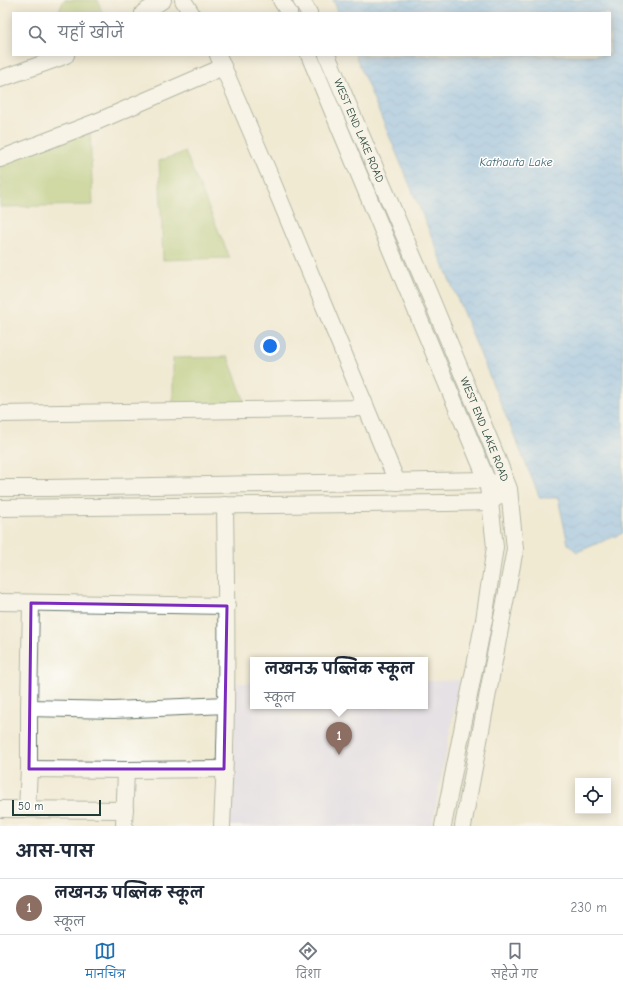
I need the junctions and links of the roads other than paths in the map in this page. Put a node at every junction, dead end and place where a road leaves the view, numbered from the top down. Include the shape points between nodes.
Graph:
1 (163, 0) edge
2 (183, 0) edge
3 (281, 0) edge
4 (301, 0) edge
5 (145, 12) edge
6 (190, 12) edge
7 (288, 12) edge
8 (308, 12) edge
9 (64, 56) edge
10 (309, 56) edge
11 (328, 56) edge
12 (221, 61) edge
13 (0, 79) edge
14 (0, 159) edge
15 (366, 408) junction
16 (0, 414) edge
17 (487, 480) junction
18 (396, 482) junction
19 (0, 488) edge
20 (509, 490) junction
21 (490, 502) junction
22 (225, 505) junction
23 (0, 508) edge
24 (0, 602) edge
25 (31, 602) junction
26 (227, 606) junction
27 (226, 705) junction
28 (29, 708) junction
29 (29, 769) junction
30 (224, 769) junction
31 (126, 770) junction
32 (0, 809) edge
33 (27, 810) junction
34 (125, 810) junction
35 (124, 826) edge
36 (222, 826) edge
37 (443, 826) edge
38 (463, 826) edge

1 - 5 street
2 - 6 street
3 - 7 street
4 - 8 street
9 - 13 street
10 - 17 street, WEST END LAKE ROAD
11 - 20 street, WEST END LAKE ROAD
12 - 14 street via 96,122
12 - 15 street
15 - 16 street
15 - 18 street
17 - 18 street
17 - 20 street
17 - 21 street, WEST END LAKE ROAD
18 - 19 street
20 - 21 street
20 - 38 street, WEST END LAKE ROAD via 515,549
21 - 22 street
21 - 37 street, WEST END LAKE ROAD via 495,547 484,620
22 - 23 street
22 - 26 street
24 - 25 street
25 - 26 street
25 - 28 street
26 - 27 street
27 - 28 street via 114,710
27 - 30 street
28 - 29 street
29 - 31 street
29 - 33 street
30 - 31 street
30 - 36 street
31 - 34 street
32 - 33 street
33 - 34 street
34 - 35 street

